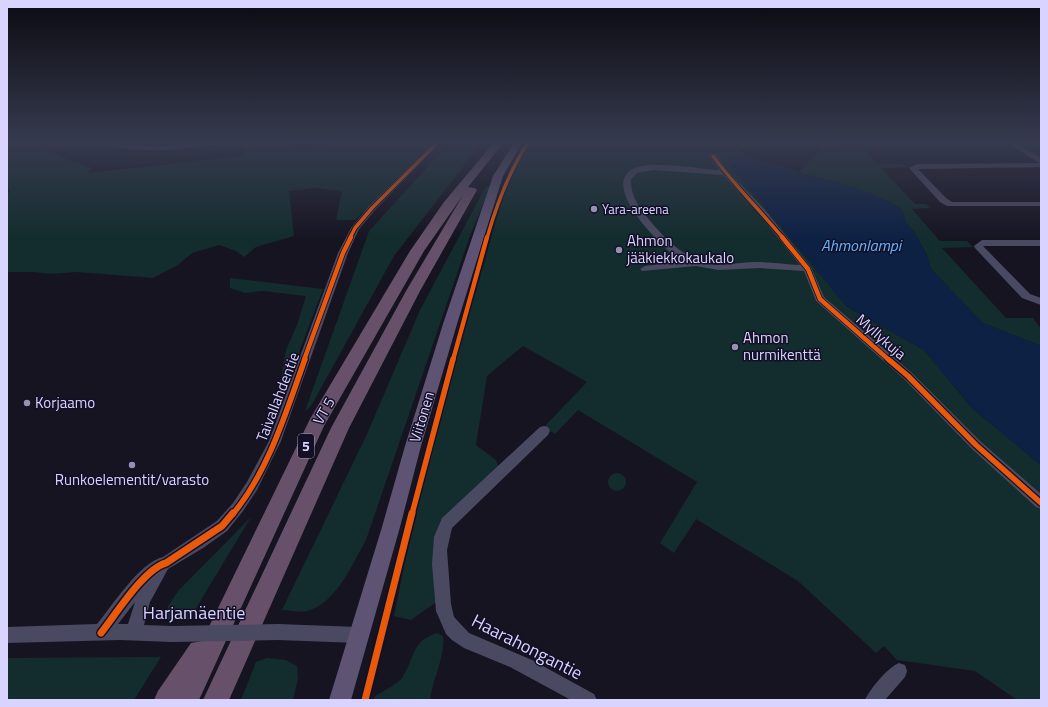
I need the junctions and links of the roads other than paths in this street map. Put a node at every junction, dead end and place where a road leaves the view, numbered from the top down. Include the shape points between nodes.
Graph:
1 (406, 174) edge
2 (473, 174) edge
3 (481, 174) edge
4 (499, 174) edge
5 (632, 174) edge
6 (726, 174) edge
7 (919, 174) edge
8 (1041, 204) edge
9 (1041, 243) edge
10 (697, 263) junction
11 (645, 269) dead end
12 (808, 269) junction
13 (1041, 302) edge
14 (544, 432) dead end
15 (1041, 503) edge
16 (166, 563) junction
17 (230, 606) junction
18 (101, 633) junction
19 (134, 633) junction
20 (7, 635) edge
21 (358, 635) junction
22 (899, 671) dead end
23 (167, 700) edge
24 (186, 700) edge
25 (216, 700) edge
26 (340, 700) edge
27 (588, 700) edge
28 (874, 700) edge

1 - 16 street, Taivallahdentie via 355,228 343,253 275,441 245,496 222,526
2 - 17 highway, VT 5 / 5 via 448,205 417,251 316,424
3 - 25 highway, VT 5 / 5 via 413,291 340,428
4 - 21 main road, Viitonen via 415,439 392,527
5 - 10 street via 627,183 628,194 645,220 675,250
6 - 12 street, Myllykuja via 762,212
7 - 8 street via 950,204
9 - 13 street via 982,243 978,246 1026,296
10 - 11 street
10 - 12 street via 721,269 753,265
12 - 15 street, Myllykuja via 820,299 908,376 976,445
14 - 27 street, Haarahongantie via 447,523 440,538 442,598 452,628 468,642 562,684
16 - 18 street, Taivallahdentie via 143,579
16 - 19 street, Taivallahdentie via 146,592
17 - 23 highway
17 - 24 highway, VT 5 / 5
18 - 19 street, Harjamäentie
18 - 20 street, Harjamäentie
19 - 21 street, Harjamäentie, bridge via 278,632
21 - 26 main road, Viitonen
22 - 28 street

